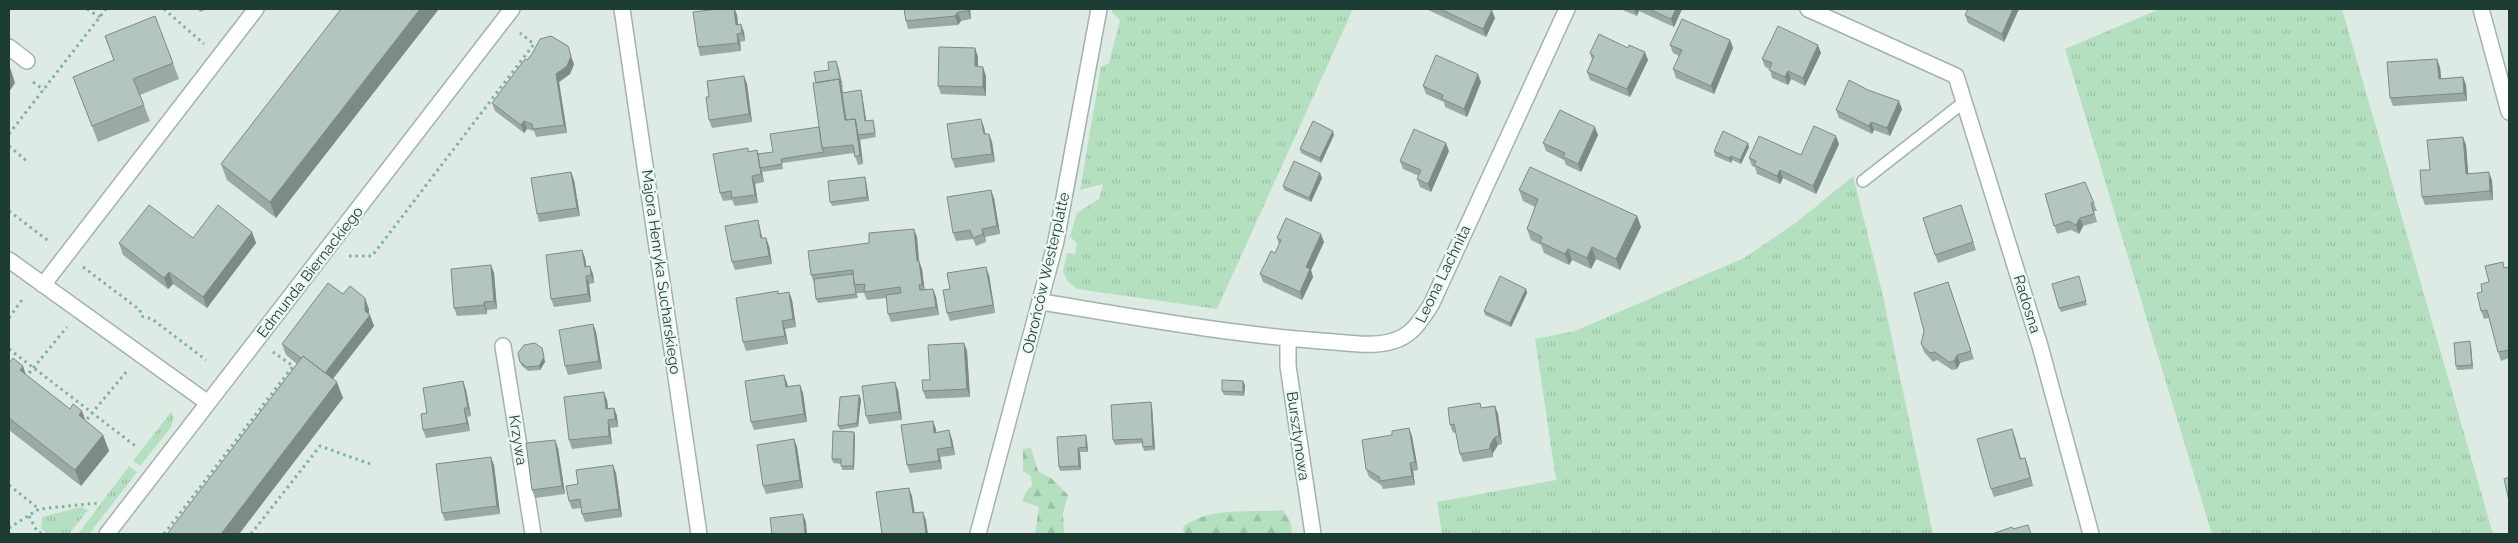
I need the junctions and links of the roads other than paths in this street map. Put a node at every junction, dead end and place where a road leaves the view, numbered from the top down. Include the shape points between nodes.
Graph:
1 (256, 9) edge
2 (512, 9) edge
3 (622, 9) edge
4 (1099, 9) edge
5 (1568, 9) edge
6 (1808, 9) edge
7 (2481, 9) edge
8 (9, 47) edge
9 (27, 61) dead end
10 (1964, 102) junction
11 (2509, 112) edge
12 (1863, 181) dead end
13 (9, 260) edge
14 (44, 285) junction
15 (1042, 302) junction
16 (1288, 338) junction
17 (503, 346) dead end
18 (208, 403) junction
19 (107, 534) edge
20 (532, 534) edge
21 (700, 534) edge
22 (978, 534) edge
23 (1313, 534) edge
24 (2090, 534) edge

1 - 14 street
2 - 18 street, Edmunda Biernackiego
3 - 21 street, Majora Henryka Sucharskiego
4 - 15 street, Obrońców Westerplatte
5 - 16 street, Leona Lachnita via 1431,305 1415,330 1394,341 1372,345
6 - 10 street, Radosna via 1956,76
7 - 11 street
8 - 9 street
10 - 12 lane
10 - 24 street, Radosna via 2040,346
13 - 14 street
14 - 18 street
15 - 16 street, Leona Lachnita
15 - 22 street, Obrońców Westerplatte
16 - 23 street, Bursztynowa via 1288,366
17 - 20 street, Krzywa
18 - 19 street, Edmunda Biernackiego

